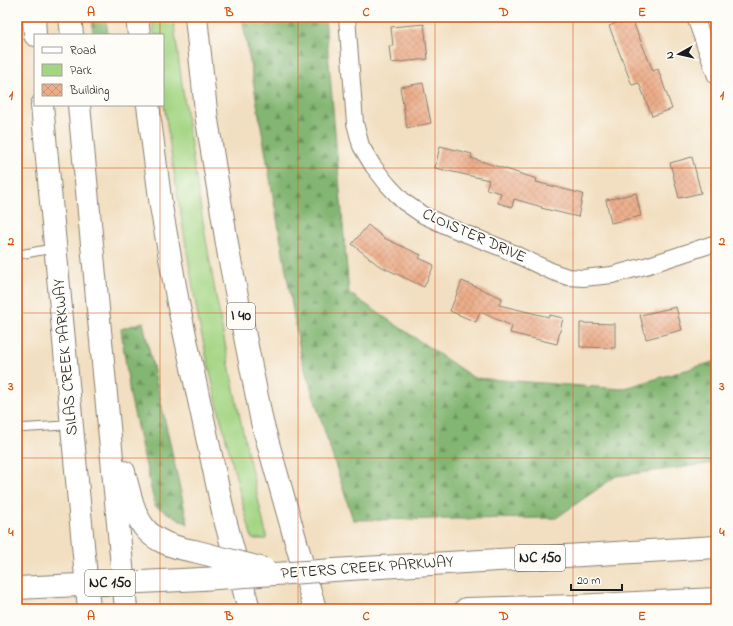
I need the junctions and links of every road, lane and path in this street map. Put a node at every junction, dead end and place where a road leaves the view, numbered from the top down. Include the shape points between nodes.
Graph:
1 (34, 17) edge
2 (70, 17) edge
3 (137, 17) edge
4 (196, 17) edge
5 (347, 17) edge
6 (695, 17) edge
7 (35, 34) edge
8 (72, 34) edge
9 (139, 34) edge
10 (716, 76) edge
11 (42, 106) edge
12 (79, 106) edge
13 (148, 106) edge
14 (716, 243) edge
15 (56, 248) junction
16 (17, 255) edge
17 (106, 396) junction
18 (72, 425) junction
19 (24, 428) dead end
20 (716, 548) edge
21 (282, 573) junction
22 (123, 583) junction
23 (87, 584) junction
24 (17, 588) edge
25 (716, 599) edge
26 (628, 606) edge
27 (577, 607) edge
28 (89, 609) edge
29 (126, 609) edge
30 (249, 609) edge
31 (315, 609) edge
32 (466, 609) edge

1 - 7 main road
2 - 8 main road
3 - 9 main road
4 - 31 main road, I 40 via 207,120 228,248 262,422
5 - 14 street, CLOISTER DRIVE via 355,123 360,146 388,185 404,202 423,215 553,272 575,278 612,274 642,267
6 - 10 street
11 - 15 main road, SILAS CREEK PARKWAY
12 - 17 main road
13 - 30 main road via 161,206 178,303 224,516
15 - 16 lane
15 - 18 main road, SILAS CREEK PARKWAY
17 - 21 main road, bridge via 135,513 144,527 156,538 176,548
17 - 22 main road
18 - 19 lane
18 - 23 main road, SILAS CREEK PARKWAY
20 - 21 main road, PETERS CREEK PARKWAY / NC 150, bridge
21 - 22 main road, PETERS CREEK PARKWAY / NC 150, bridge
22 - 23 main road, PETERS CREEK PARKWAY / NC 150
22 - 29 main road
23 - 24 main road, PETERS CREEK PARKWAY / NC 150
23 - 28 main road, SILAS CREEK PARKWAY
25 - 26 main road
26 - 27 main road
27 - 32 main road

